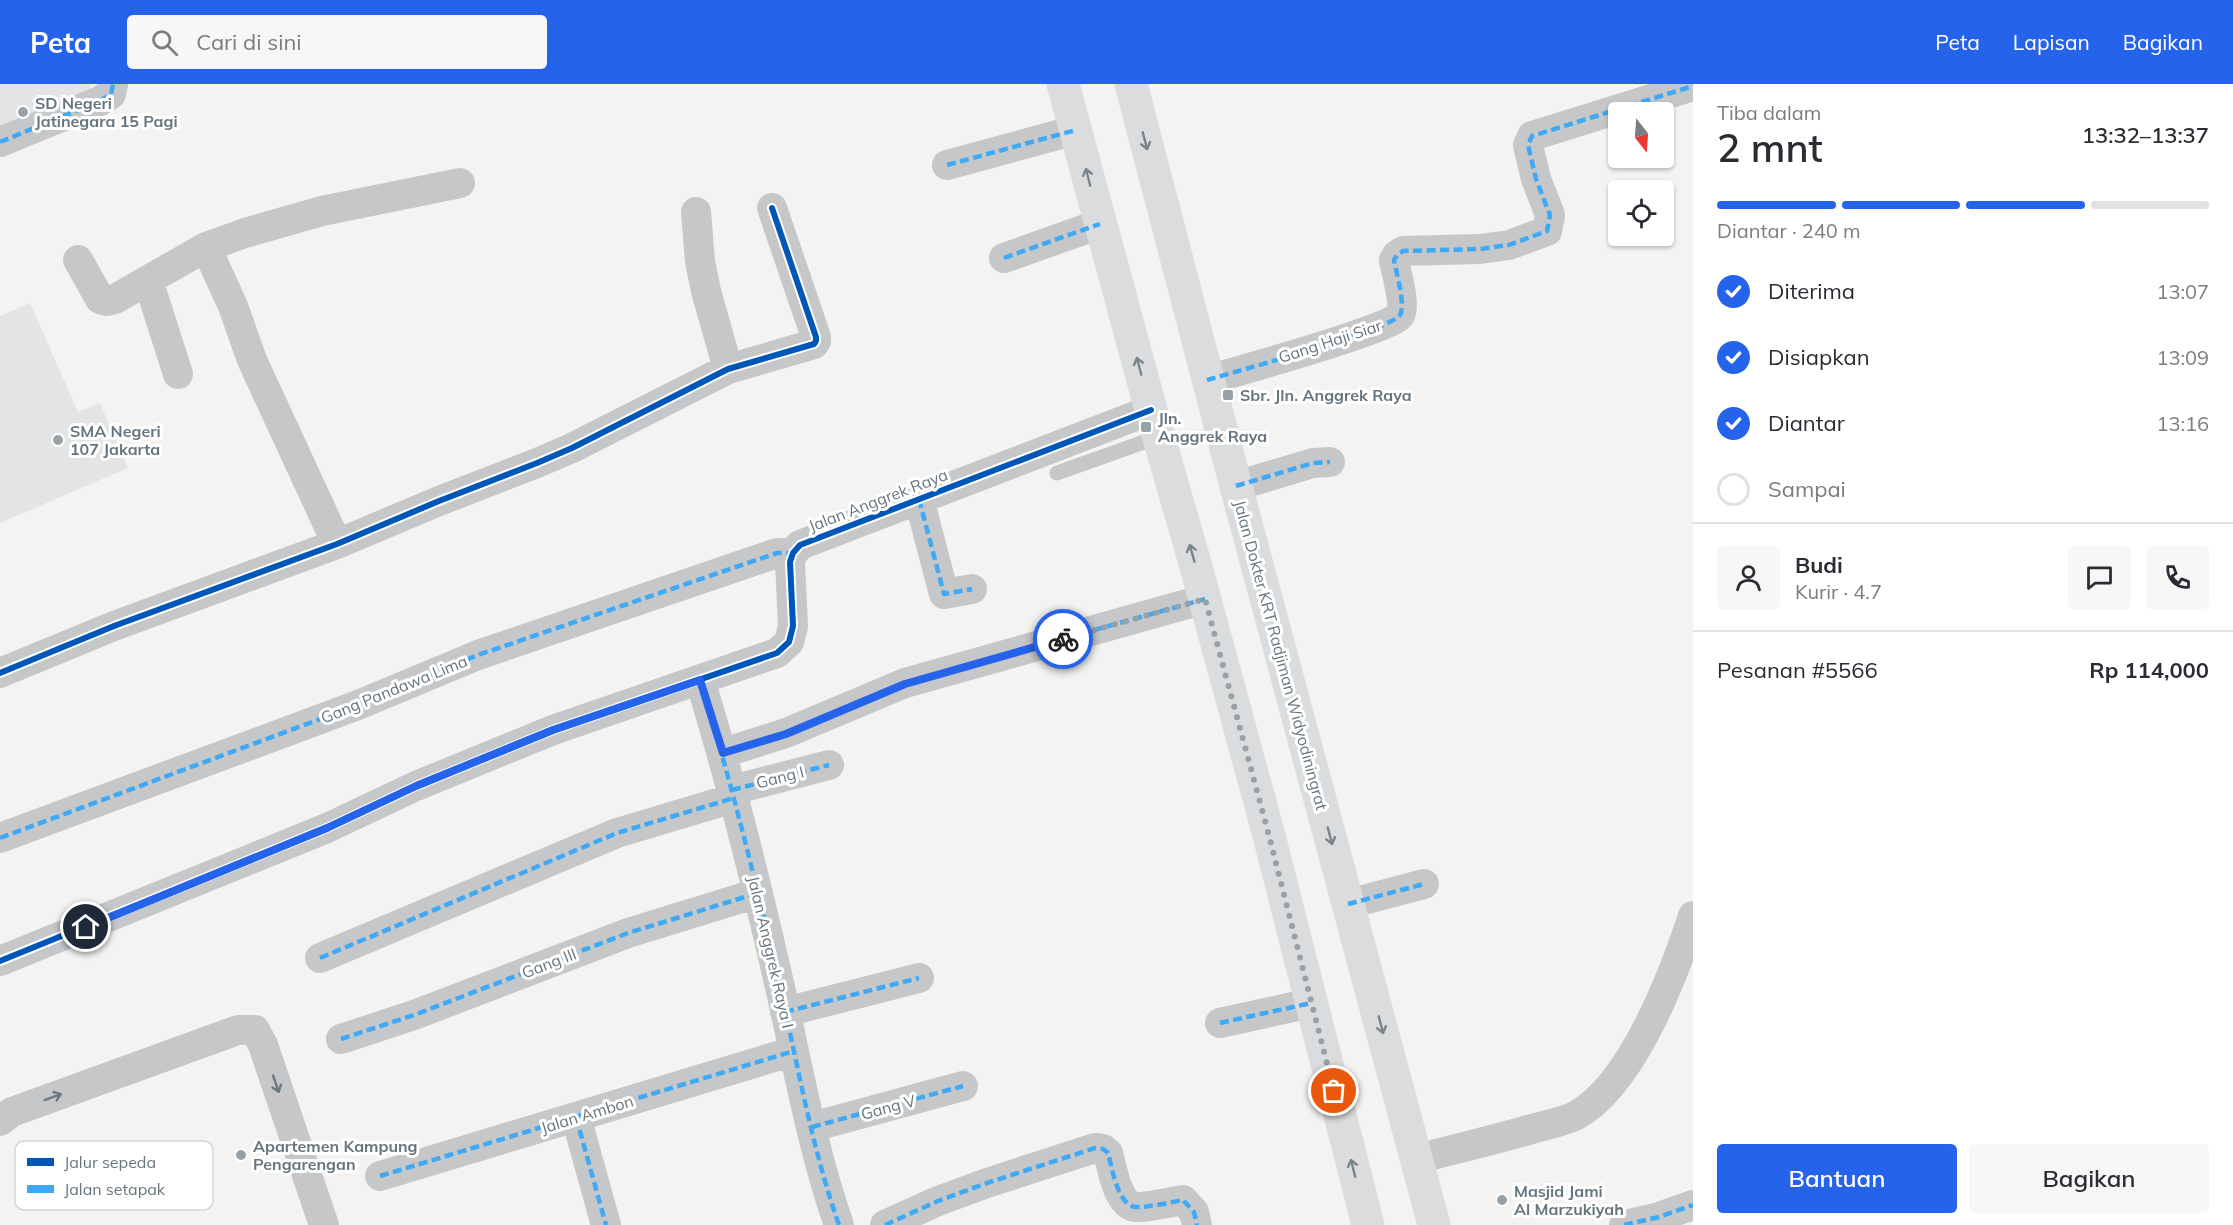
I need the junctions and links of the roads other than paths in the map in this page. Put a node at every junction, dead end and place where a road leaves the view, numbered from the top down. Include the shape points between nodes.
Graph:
1 (113, 84) edge
2 (1063, 84) edge
3 (1131, 84) edge
4 (1693, 86) edge
5 (1076, 130) junction
6 (0, 142) edge
7 (947, 165) dead end
8 (460, 183) dead end
9 (772, 208) dead end
10 (696, 212) dead end
11 (1100, 224) junction
12 (206, 247) junction
13 (1004, 258) dead end
14 (78, 260) dead end
15 (148, 280) junction
16 (728, 369) junction
17 (178, 374) dead end
18 (1207, 380) junction
19 (1154, 423) junction
20 (1330, 462) dead end
21 (1057, 473) dead end
22 (1236, 486) junction
23 (919, 499) junction
24 (337, 544) junction
25 (793, 553) junction
26 (972, 589) dead end
27 (1205, 599) junction
28 (0, 673) edge
29 (700, 680) junction
30 (723, 753) junction
31 (829, 765) dead end
32 (733, 794) junction
33 (0, 838) edge
34 (1424, 884) dead end
35 (758, 892) junction
36 (1348, 904) junction
37 (1693, 916) edge
38 (320, 958) dead end
39 (0, 961) edge
40 (919, 978) dead end
41 (1681, 980) edge
42 (1311, 1003) junction
43 (785, 1012) junction
44 (1220, 1023) dead end
45 (341, 1040) dead end
46 (794, 1051) junction
47 (963, 1086) dead end
48 (576, 1117) junction
49 (0, 1121) edge
50 (812, 1127) junction
51 (1417, 1159) junction
52 (380, 1176) dead end
53 (1693, 1205) edge
54 (1660, 1221) edge
55 (324, 1225) edge
56 (606, 1225) edge
57 (839, 1225) edge
58 (885, 1225) edge
59 (1197, 1225) edge
60 (1368, 1225) edge
61 (1434, 1225) edge
62 (1624, 1225) edge

1 - 6 street via 111,94 100,101
2 - 5 main road
3 -> 18 main road, Jalan Dokter KRT Radjiman Widyodiningrat
4 - 18 street, Gang Haji Siar via 1532,136 1528,145 1550,215 1547,231 1509,245 1403,251 1394,260 1403,307 1400,316 1365,332
5 - 7 street
11 -> 5 main road
8 - 12 street via 322,211
9 - 16 street via 816,341
10 - 16 street via 704,281
11 - 13 street
19 -> 11 main road
12 - 15 street
12 - 24 street via 252,360
14 - 15 street via 100,298 106,301
15 - 17 street
16 - 24 street via 572,448
18 - 22 main road, Jalan Dokter KRT Radjiman Widyodiningrat
19 - 21 lane
19 - 23 street, Jalan Anggrek Raya
27 -> 19 main road
20 - 22 street via 1313,463
22 -> 36 main road, Jalan Dokter KRT Radjiman Widyodiningrat
23 - 25 street, Jalan Anggrek Raya via 800,545
23 - 26 street via 944,594
24 - 28 street via 114,626
25 - 29 street via 793,627 789,642 777,653
25 - 33 street, Gang Pandawa Lima via 777,553 478,655 358,705
27 - 30 street via 905,684 786,734
27 - 42 main road
29 - 30 street, Jalan Anggrek Raya I
29 - 39 street via 553,730
30 - 32 street, Jalan Anggrek Raya I
31 - 32 street, Gang I
32 - 35 street, Jalan Anggrek Raya I
32 - 38 street, Gang I via 617,833
34 - 36 street
35 - 43 street, Jalan Anggrek Raya I
35 - 45 street, Gang III via 628,933
36 -> 51 main road, Jalan Dokter KRT Radjiman Widyodiningrat
37 - 41 street
40 - 43 street
41 - 51 street via 1661,1002 1610,1088 1591,1106 1574,1117
42 - 44 street
60 -> 42 main road
43 - 46 street, Jalan Anggrek Raya I
46 - 48 street, Jalan Ambon
46 - 50 street, Jalan Anggrek Raya I
47 - 50 street, Gang V
48 - 52 street, Jalan Ambon
48 - 56 street
49 -> 55 street via 12,1112 238,1030 255,1030
50 - 57 street, Jalan Anggrek Raya I
51 - 61 main road, Jalan Dokter KRT Radjiman Widyodiningrat
53 - 54 street
54 - 62 street
58 - 59 street via 987,1183 1095,1148 1108,1153 1120,1194 1127,1203 1135,1207 1183,1200 1194,1212

